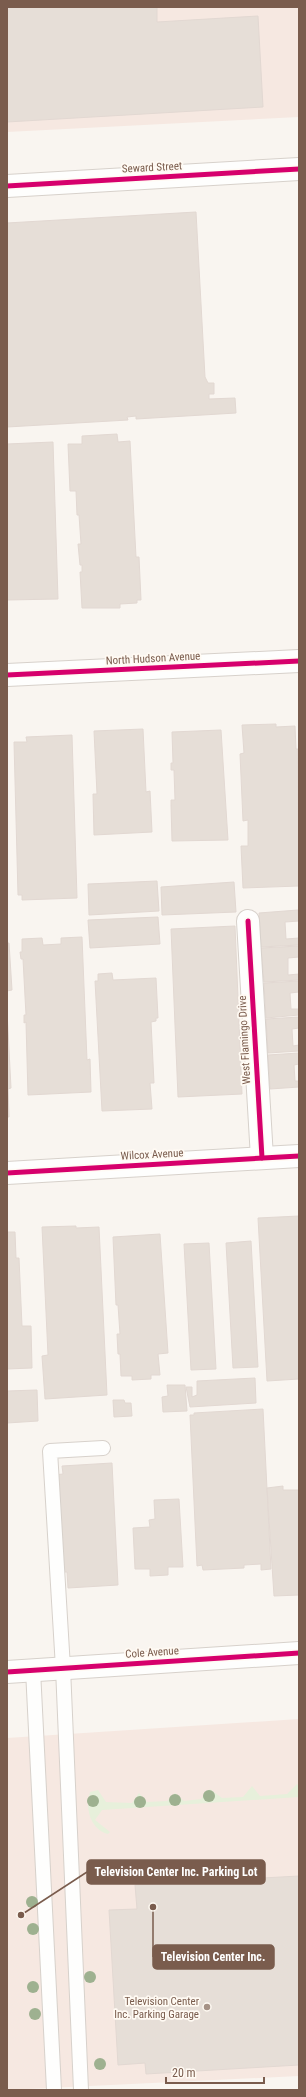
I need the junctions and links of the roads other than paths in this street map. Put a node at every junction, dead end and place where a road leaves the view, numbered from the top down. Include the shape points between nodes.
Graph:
1 (299, 169) edge
2 (7, 186) edge
3 (299, 661) edge
4 (7, 675) edge
5 (248, 921) dead end
6 (299, 1156) edge
7 (262, 1158) junction
8 (7, 1173) edge
9 (103, 1448) dead end
10 (299, 1653) edge
11 (63, 1668) junction
12 (33, 1670) junction
13 (7, 1672) edge
14 (54, 2090) edge
15 (81, 2090) edge

1 - 2 street, Seward Street
3 - 4 street, North Hudson Avenue
5 - 7 street, West Flamingo Drive
6 - 7 street, Wilcox Avenue
7 - 8 street, Wilcox Avenue
9 - 11 lane via 50,1451
10 - 11 street, Cole Avenue
11 - 12 street, Cole Avenue
11 - 15 lane
12 - 13 street, Cole Avenue
12 - 14 lane

